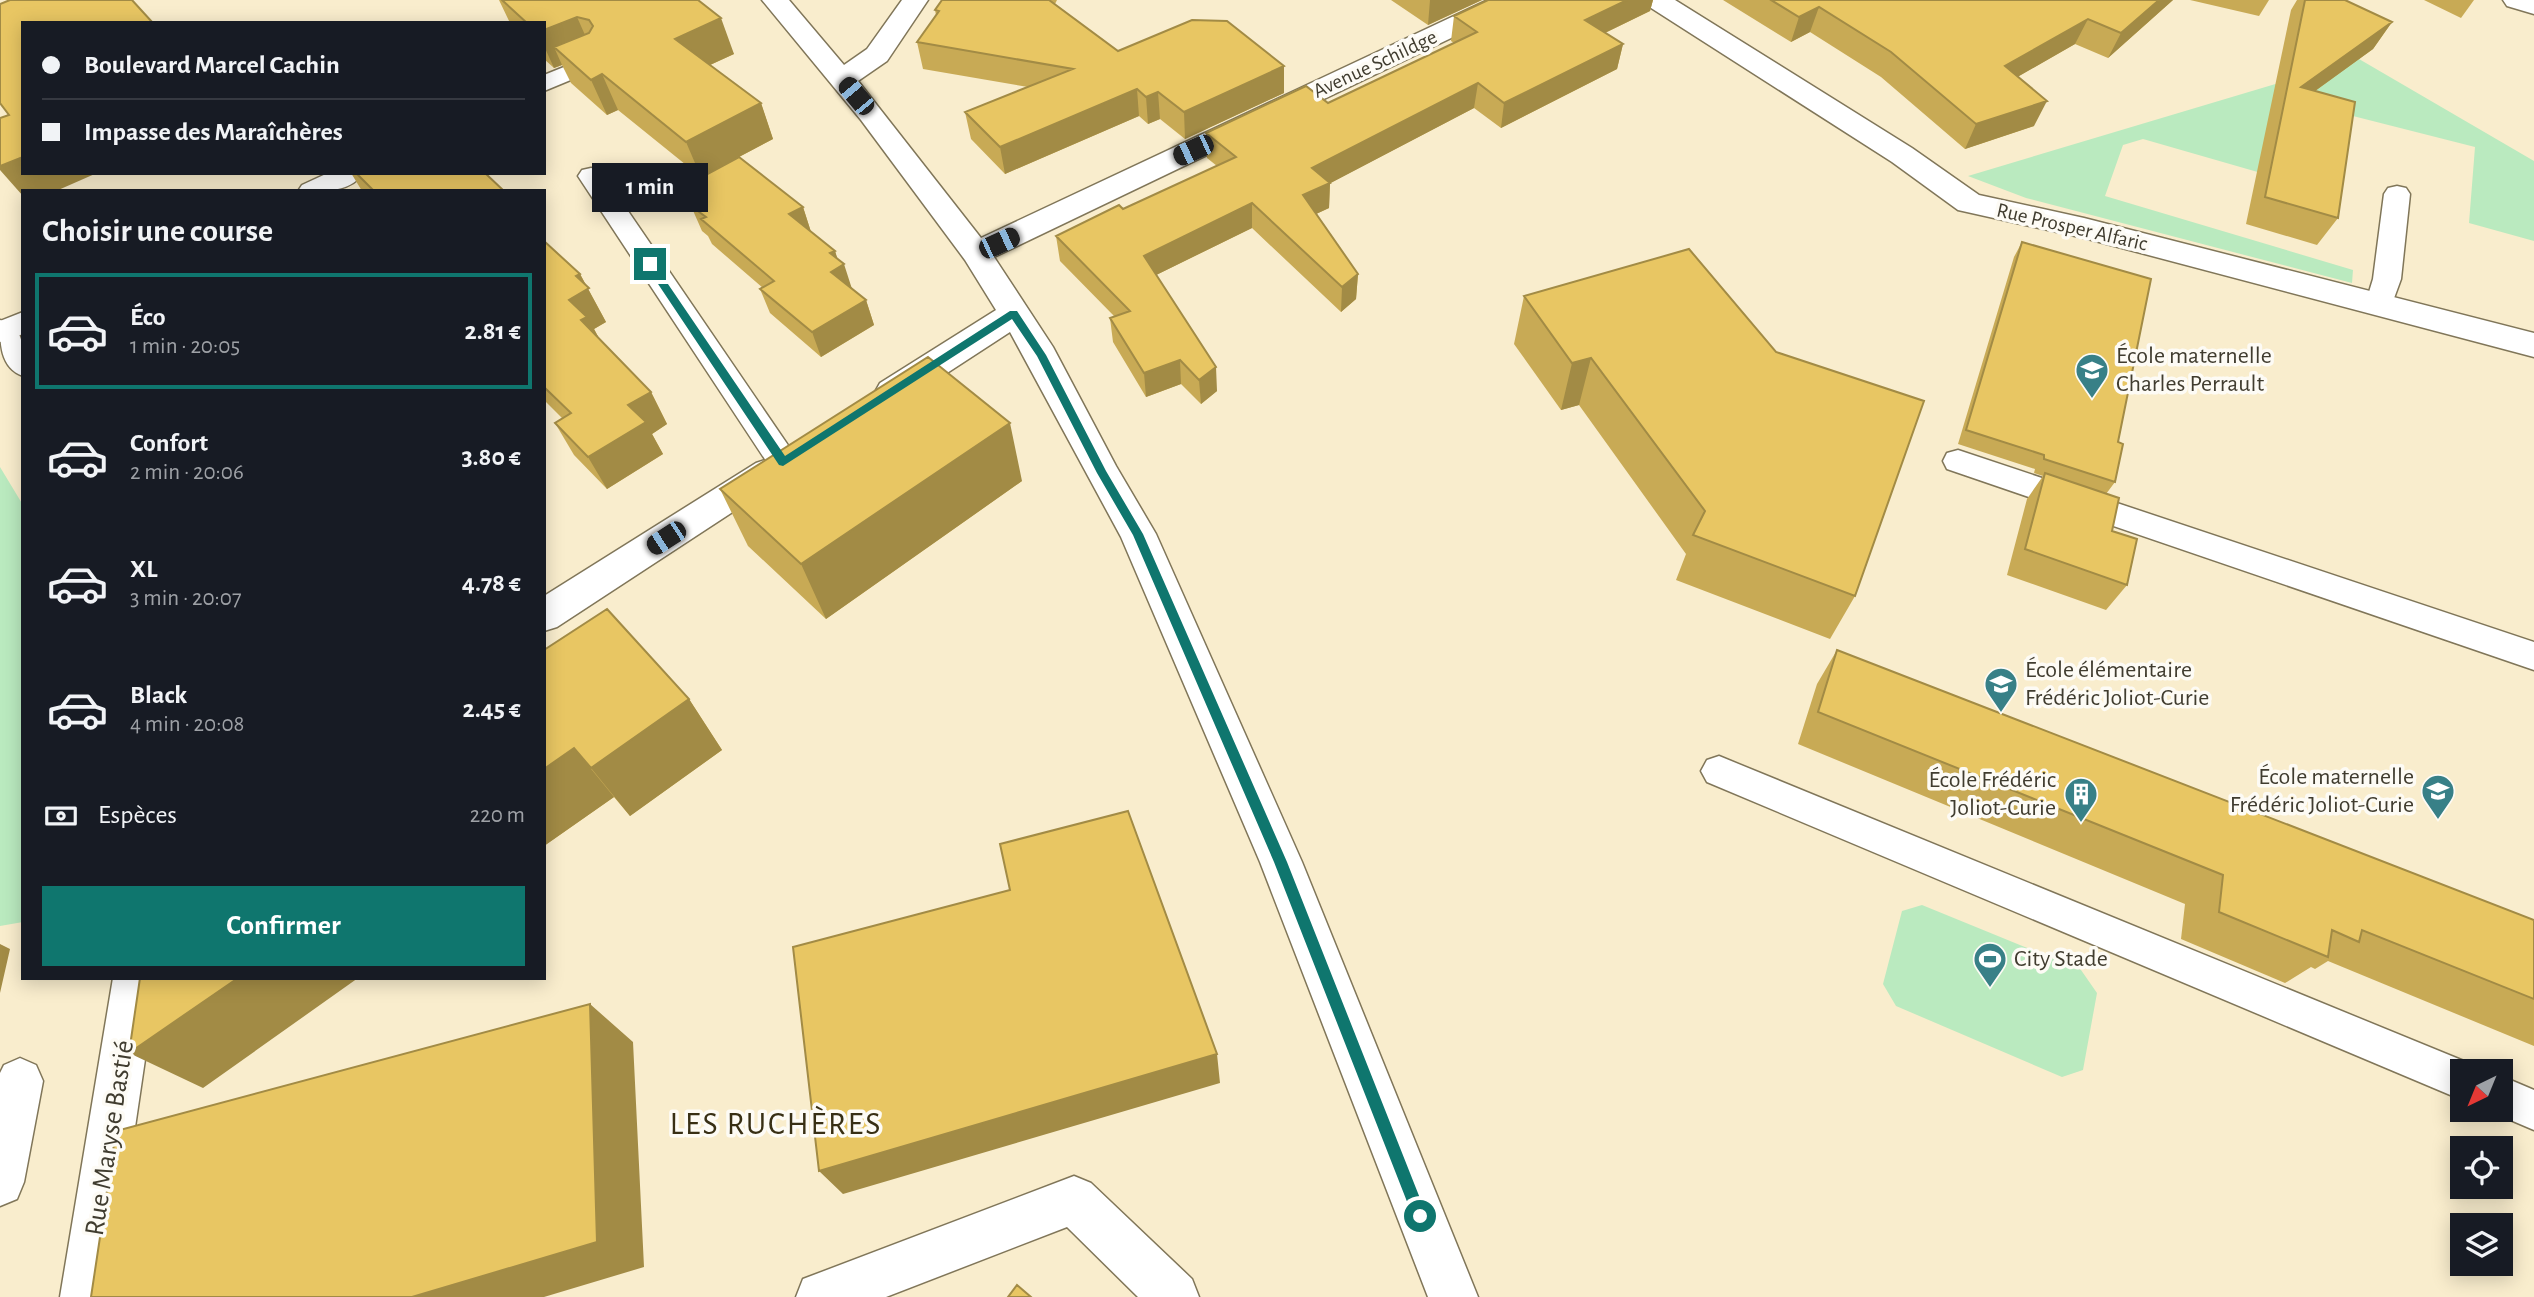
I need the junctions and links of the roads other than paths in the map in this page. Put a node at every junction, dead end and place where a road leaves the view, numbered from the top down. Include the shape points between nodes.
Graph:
1 (775, 0) edge
2 (915, 0) edge
3 (1509, 0) edge
4 (1657, 0) edge
5 (2516, 0) edge
6 (2534, 6) edge
7 (594, 62) edge
8 (842, 79) junction
9 (546, 83) edge
10 (346, 175) edge
11 (591, 176) dead end
12 (315, 189) edge
13 (2397, 194) dead end
14 (976, 253) junction
15 (2379, 305) junction
16 (1014, 313) junction
17 (2534, 345) edge
18 (862, 411) edge
19 (794, 455) joint
20 (1958, 461) dead end
21 (546, 615) edge
22 (2534, 656) edge
23 (1719, 771) dead end
24 (135, 980) edge
25 (2450, 1075) edge
26 (20, 1081) dead end
27 (2513, 1101) edge
28 (2534, 1110) edge
29 (0, 1182) edge
30 (85, 1297) edge
31 (821, 1297) edge
32 (1174, 1297) edge
33 (1453, 1297) edge

1 - 8 street
2 - 8 street via 877,55
3 - 14 street, Avenue Schildge
4 - 15 street, Rue Prosper Alfaric via 1902,155 1969,203 2084,228
5 - 6 street
7 - 9 lane
8 - 14 street
10 - 12 lane
11 - 19 lane
13 - 15 lane via 2387,279
14 - 16 street
15 - 17 street, Rue Prosper Alfaric
16 - 18 street
16 - 33 street via 1138,534 1281,862
19 - 21 street
20 - 22 lane
23 - 25 lane
24 - 30 street, Rue Maryse Bastié
26 - 29 street
27 - 28 lane
31 - 32 street via 1074,1200

